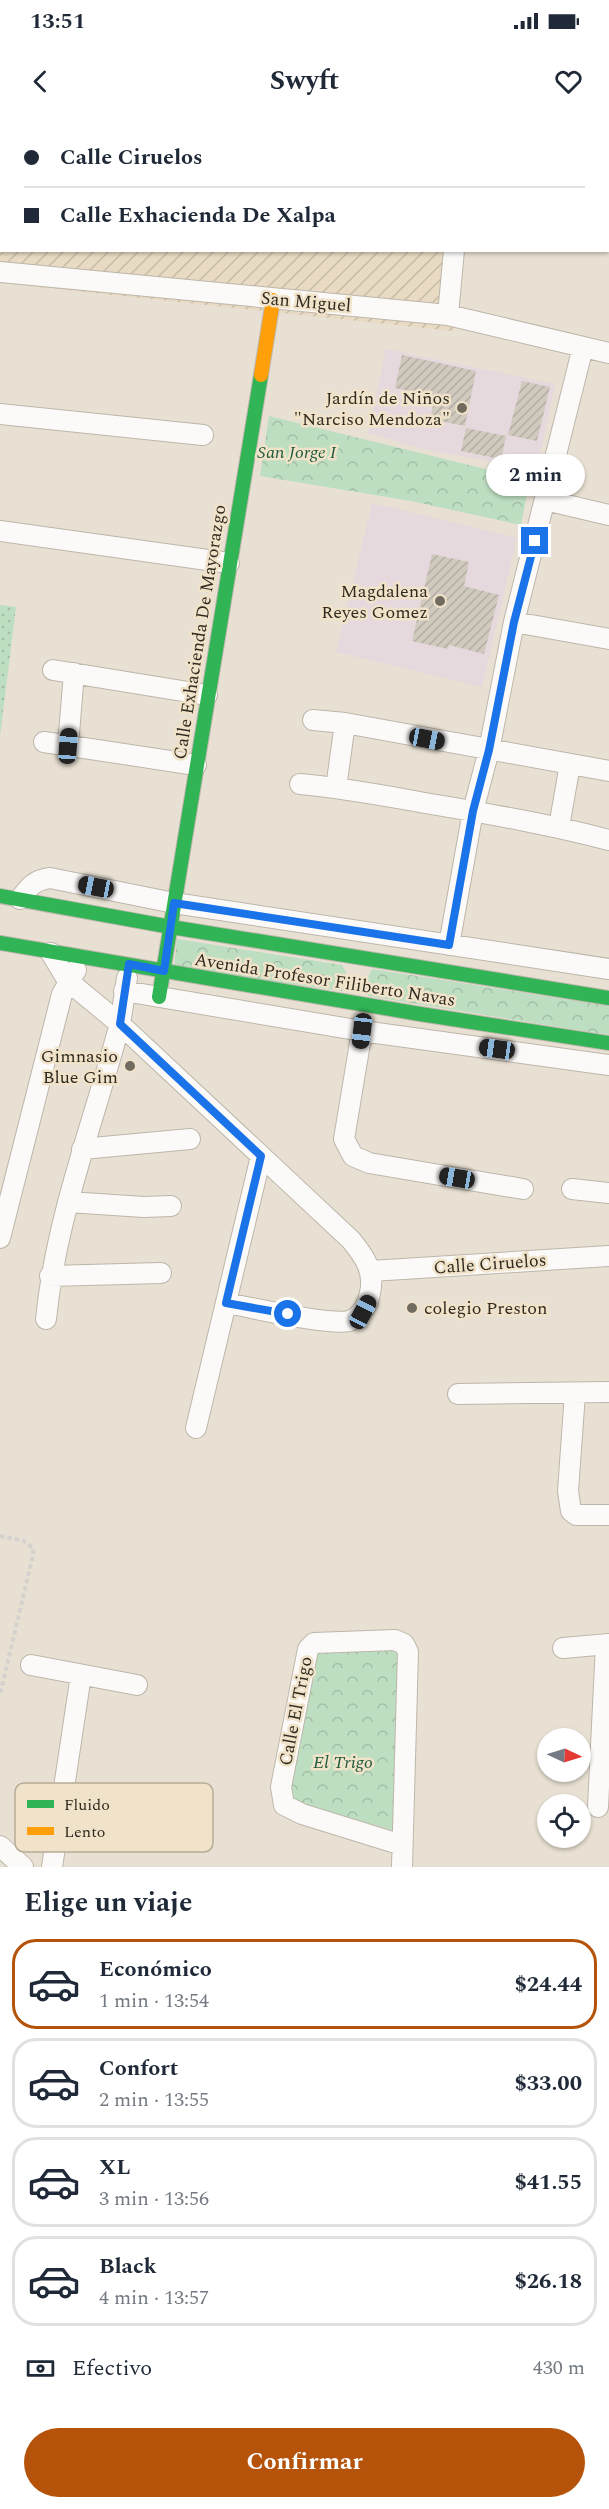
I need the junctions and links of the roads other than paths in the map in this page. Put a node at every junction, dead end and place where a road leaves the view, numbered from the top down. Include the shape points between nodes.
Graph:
1 (454, 252) edge
2 (0, 272) edge
3 (273, 300) junction
4 (448, 315) junction
5 (583, 347) junction
6 (609, 353) edge
7 (0, 414) edge
8 (203, 435) dead end
9 (545, 500) junction
10 (609, 515) edge
11 (0, 531) edge
12 (230, 563) junction
13 (514, 622) junction
14 (609, 639) edge
15 (53, 670) dead end
16 (74, 673) junction
17 (207, 695) junction
18 (313, 720) dead end
19 (345, 723) junction
20 (44, 742) dead end
21 (68, 746) junction
22 (489, 750) junction
23 (570, 764) junction
24 (196, 765) junction
25 (609, 771) edge
26 (300, 784) dead end
27 (336, 788) junction
28 (473, 811) junction
29 (559, 827) junction
30 (609, 840) edge
31 (10, 897) edge
32 (174, 903) junction
33 (171, 927) junction
34 (0, 943) edge
35 (449, 945) junction
36 (51, 953) junction
37 (83, 959) junction
38 (129, 964) junction
39 (609, 969) edge
40 (164, 971) junction
41 (68, 981) junction
42 (124, 991) junction
43 (159, 997) junction
44 (609, 998) edge
45 (120, 1024) junction
46 (362, 1031) junction
47 (609, 1043) edge
48 (609, 1065) edge
49 (190, 1139) dead end
50 (82, 1149) junction
51 (261, 1156) junction
52 (572, 1189) dead end
53 (523, 1190) dead end
54 (609, 1193) edge
55 (68, 1202) junction
56 (171, 1206) dead end
57 (0, 1238) edge
58 (609, 1256) edge
59 (371, 1271) junction
60 (162, 1273) dead end
61 (50, 1276) junction
62 (226, 1303) junction
63 (46, 1319) dead end
64 (609, 1392) edge
65 (575, 1393) junction
66 (458, 1394) dead end
67 (196, 1428) dead end
68 (609, 1515) edge
69 (607, 1644) edge
70 (563, 1648) dead end
71 (31, 1665) dead end
72 (81, 1675) junction
73 (137, 1685) dead end
74 (65, 1783) edge
75 (598, 1807) dead end
76 (402, 1845) junction
77 (0, 1846) edge
78 (54, 1852) edge
79 (18, 1865) edge
80 (52, 1867) edge
81 (402, 1867) edge

1 - 4 street
2 - 3 street, San Miguel
3 - 4 street, San Miguel
3 - 12 main road, Calle Exhacienda De Mayorazgo
4 - 5 street, San Miguel
5 - 6 street, San Miguel
5 - 9 street
7 - 8 street
9 - 10 street
9 - 13 street
11 - 12 street
12 - 17 main road, Calle Exhacienda De Mayorazgo
13 - 14 street
13 - 22 street
15 - 16 street
16 - 17 street
16 - 21 street
17 - 24 main road, Calle Exhacienda De Mayorazgo
18 - 19 street
19 - 22 street
19 - 27 street
20 - 21 street
21 - 24 street
22 - 23 street
22 - 28 street
23 - 25 street
23 - 29 street
24 - 32 main road, Calle Exhacienda De Mayorazgo
26 - 27 street
27 - 28 street
28 - 29 street
28 - 35 street
29 - 30 street
31 - 32 street via 39,879 50,878
31 - 33 main road, Avenida Profesor Filiberto Navas
32 - 33 main road, Calle Exhacienda De Mayorazgo
32 - 35 street
33 - 40 main road, Calle Exhacienda De Mayorazgo
33 - 44 main road, Avenida Profesor Filiberto Navas via 359,963
34 - 36 main road, Avenida Profesor Filiberto Navas
35 - 39 street
36 - 37 main road, Avenida Profesor Filiberto Navas
36 - 41 street
37 - 38 main road, Avenida Profesor Filiberto Navas
37 - 41 street
38 - 40 main road, Avenida Profesor Filiberto Navas
38 - 42 street
40 - 43 main road, Calle Exhacienda De Mayorazgo
40 - 47 main road, Avenida Profesor Filiberto Navas via 353,996 420,1014
41 - 45 street
41 - 57 street
42 - 43 street
42 - 45 street
43 - 46 street
45 - 50 street
45 - 51 street
46 - 48 street
46 - 53 street via 344,1139 353,1156
49 - 50 street
50 - 55 street
51 - 59 street via 351,1240
51 - 62 street
52 - 54 street
55 - 56 street
55 - 61 street
58 - 59 street, Calle Ciruelos
59 - 62 street via 369,1300 363,1312 351,1321
60 - 61 street
61 - 63 street
62 - 67 street
64 - 65 street
65 - 66 street
65 - 68 street via 567,1491 570,1507 576,1515
69 - 70 street
69 - 75 street
71 - 72 street
72 - 73 street
72 - 74 street
76 - 76 street, Calle El Trigo via 302,1814 284,1804 281,1787 308,1649 314,1643 404,1644 408,1662
76 - 81 street, Calle El Trigo
77 - 79 street
78 - 80 street

